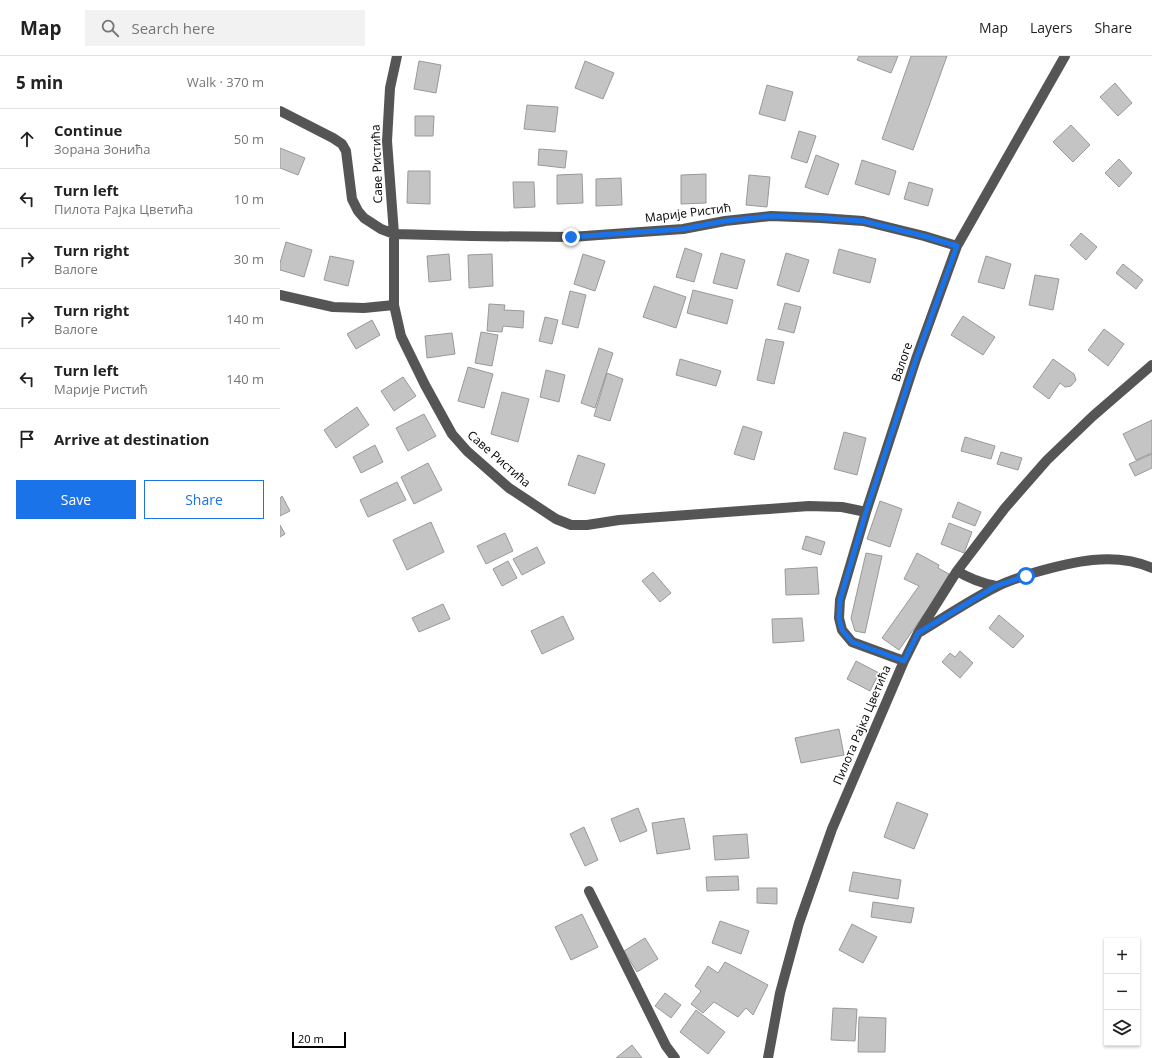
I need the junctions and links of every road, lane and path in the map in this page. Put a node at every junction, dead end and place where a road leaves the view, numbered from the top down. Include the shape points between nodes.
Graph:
1 (397, 56) edge
2 (1065, 56) edge
3 (280, 111) edge
4 (394, 234) junction
5 (957, 246) junction
6 (280, 295) edge
7 (394, 305) junction
8 (1152, 365) edge
9 (866, 512) junction
10 (1152, 568) edge
11 (957, 570) junction
12 (996, 586) junction
13 (918, 633) junction
14 (904, 661) junction
15 (589, 891) dead end
16 (675, 1058) edge
17 (768, 1058) edge

1 - 4 street, Саве Ристића via 390,88 388,141
2 - 5 street, Валоге
3 - 4 street via 342,144 346,151 352,199 358,211 370,222
4 - 5 street, Марије Ристић via 571,237 683,229 725,221 778,216 863,221
4 - 7 street, Саве Ристића
5 - 9 street, Валоге via 916,359
6 - 7 street via 333,307 364,308
7 - 9 street, Саве Ристића via 401,336 452,434 467,451 509,488 556,519 572,525 587,526 619,520 809,506 842,507
8 - 11 street, Пилота Рајка Цветића via 1047,460 1005,508
9 - 14 street, Валоге via 840,600 839,618 842,630 852,642
10 - 12 street via 1144,564 1092,559 1057,566
11 - 12 street via 970,579
11 - 13 street, Пилота Рајка Цветића
12 - 13 street
13 - 14 street, Пилота Рајка Цветића
14 - 17 street, Пилота Рајка Цветића via 832,829 798,923 780,993
15 - 16 street via 666,1046

